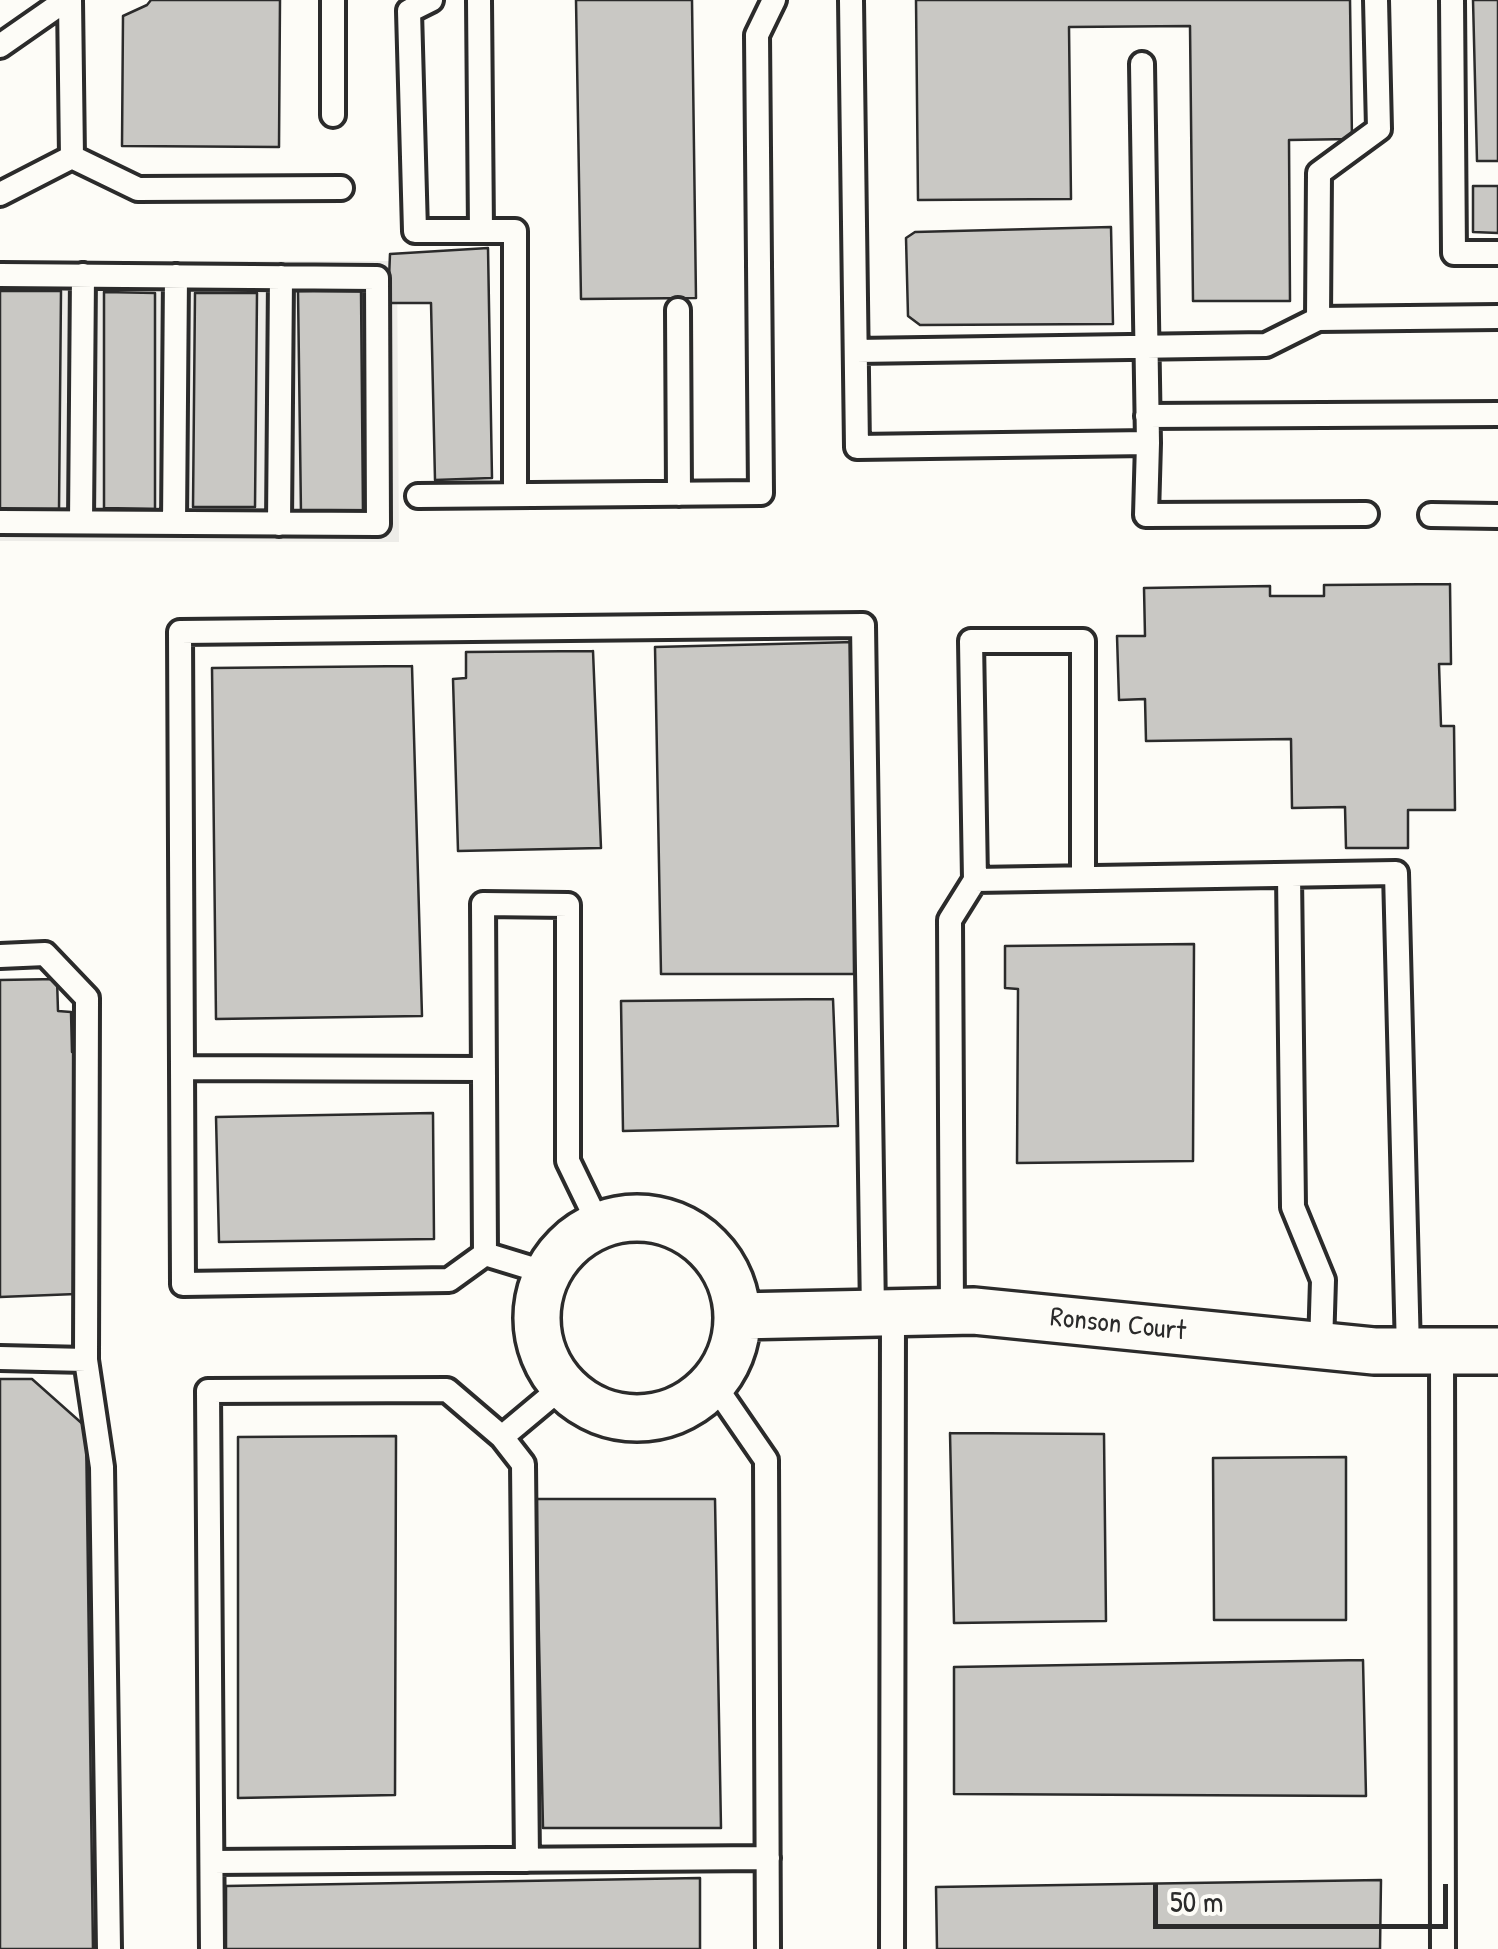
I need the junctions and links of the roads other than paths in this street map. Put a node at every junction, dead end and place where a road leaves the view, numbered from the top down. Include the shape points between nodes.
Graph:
1 (68, 0) edge
2 (333, 0) edge
3 (431, 0) edge
4 (479, 0) edge
5 (774, 0) edge
6 (852, 0) edge
7 (1376, 0) edge
8 (1452, 0) edge
9 (0, 46) edge
10 (1142, 64) dead end
11 (333, 115) dead end
12 (72, 157) junction
13 (341, 188) dead end
14 (0, 194) edge
15 (481, 231) junction
16 (1498, 253) edge
17 (0, 275) edge
18 (83, 276) junction
19 (176, 276) junction
20 (281, 277) junction
21 (678, 310) dead end
22 (1498, 317) edge
23 (1318, 319) junction
24 (1147, 345) junction
25 (856, 351) junction
26 (1498, 414) edge
27 (1147, 416) junction
28 (1148, 443) junction
29 (679, 494) junction
30 (514, 495) junction
31 (418, 496) dead end
32 (1366, 514) dead end
33 (1431, 515) dead end
34 (1498, 516) edge
35 (0, 522) edge
36 (82, 522) junction
37 (174, 523) junction
38 (279, 524) junction
39 (1289, 875) junction
40 (1083, 878) junction
41 (974, 880) junction
42 (0, 956) edge
43 (182, 1068) junction
44 (484, 1069) junction
45 (599, 1225) junction
46 (485, 1254) junction
47 (547, 1273) junction
48 (952, 1311) junction
49 (883, 1313) junction
50 (737, 1316) junction
51 (1321, 1346) junction
52 (1425, 1351) junction
53 (1498, 1351) edge
54 (0, 1358) edge
55 (86, 1360) junction
56 (713, 1383) junction
57 (563, 1386) junction
58 (502, 1437) junction
59 (768, 1858) junction
60 (527, 1860) junction
61 (212, 1862) junction
62 (108, 1949) edge
63 (212, 1949) edge
64 (768, 1949) edge
65 (892, 1949) edge
66 (1443, 1949) edge

1 - 9 lane
1 - 12 lane
2 - 11 lane
3 - 15 lane via 408,12 415,231
4 - 15 lane
5 - 29 lane via 757,34 761,493
6 - 25 lane
7 - 23 lane via 1379,128 1319,173
8 - 16 lane via 1454,253
10 - 24 lane
12 - 13 lane via 138,189
12 - 14 lane
15 - 30 lane via 515,231
17 - 18 lane
18 - 19 lane
18 - 36 lane
19 - 20 lane
19 - 37 lane
20 - 38 lane
20 - 38 lane via 377,278 378,524
21 - 29 lane
22 - 23 lane
23 - 24 lane via 1266,344
24 - 25 lane
24 - 27 lane
25 - 28 lane via 858,447
26 - 27 lane
27 - 28 lane
28 - 32 lane via 1146,515
29 - 30 lane
30 - 31 lane
33 - 34 lane
35 - 36 lane
36 - 37 lane
37 - 38 lane
39 - 40 lane
39 - 51 lane via 1292,1208 1323,1280
39 - 52 lane via 1396,873
40 - 41 lane
40 - 41 lane via 1083,641 971,641
41 - 48 lane via 950,920
42 - 55 lane via 46,954 87,998
43 - 44 lane
43 - 46 lane via 184,1284 449,1280
43 - 49 lane via 180,632 863,624
44 - 45 lane via 483,904 568,905 568,1160
44 - 46 lane
45 - 47 street via 560,1253
45 - 50 street via 647,1218 692,1234 725,1269
46 - 47 lane
47 - 57 street via 539,1296 540,1344
48 - 49 street, Ronson Court
48 - 51 street, Ronson Court
49 - 50 street, Ronson Court
49 - 65 lane
50 - 56 street via 726,1363
51 - 52 street, Ronson Court
52 - 53 street, Ronson Court
52 - 66 lane
54 - 55 lane
55 - 62 lane via 102,1467
56 - 57 street via 695,1400 651,1418 604,1413
56 - 59 lane via 766,1460
57 - 58 lane
58 - 60 lane via 523,1464
58 - 61 lane via 446,1390 208,1391
59 - 60 lane
59 - 64 lane
60 - 61 lane
61 - 63 lane

